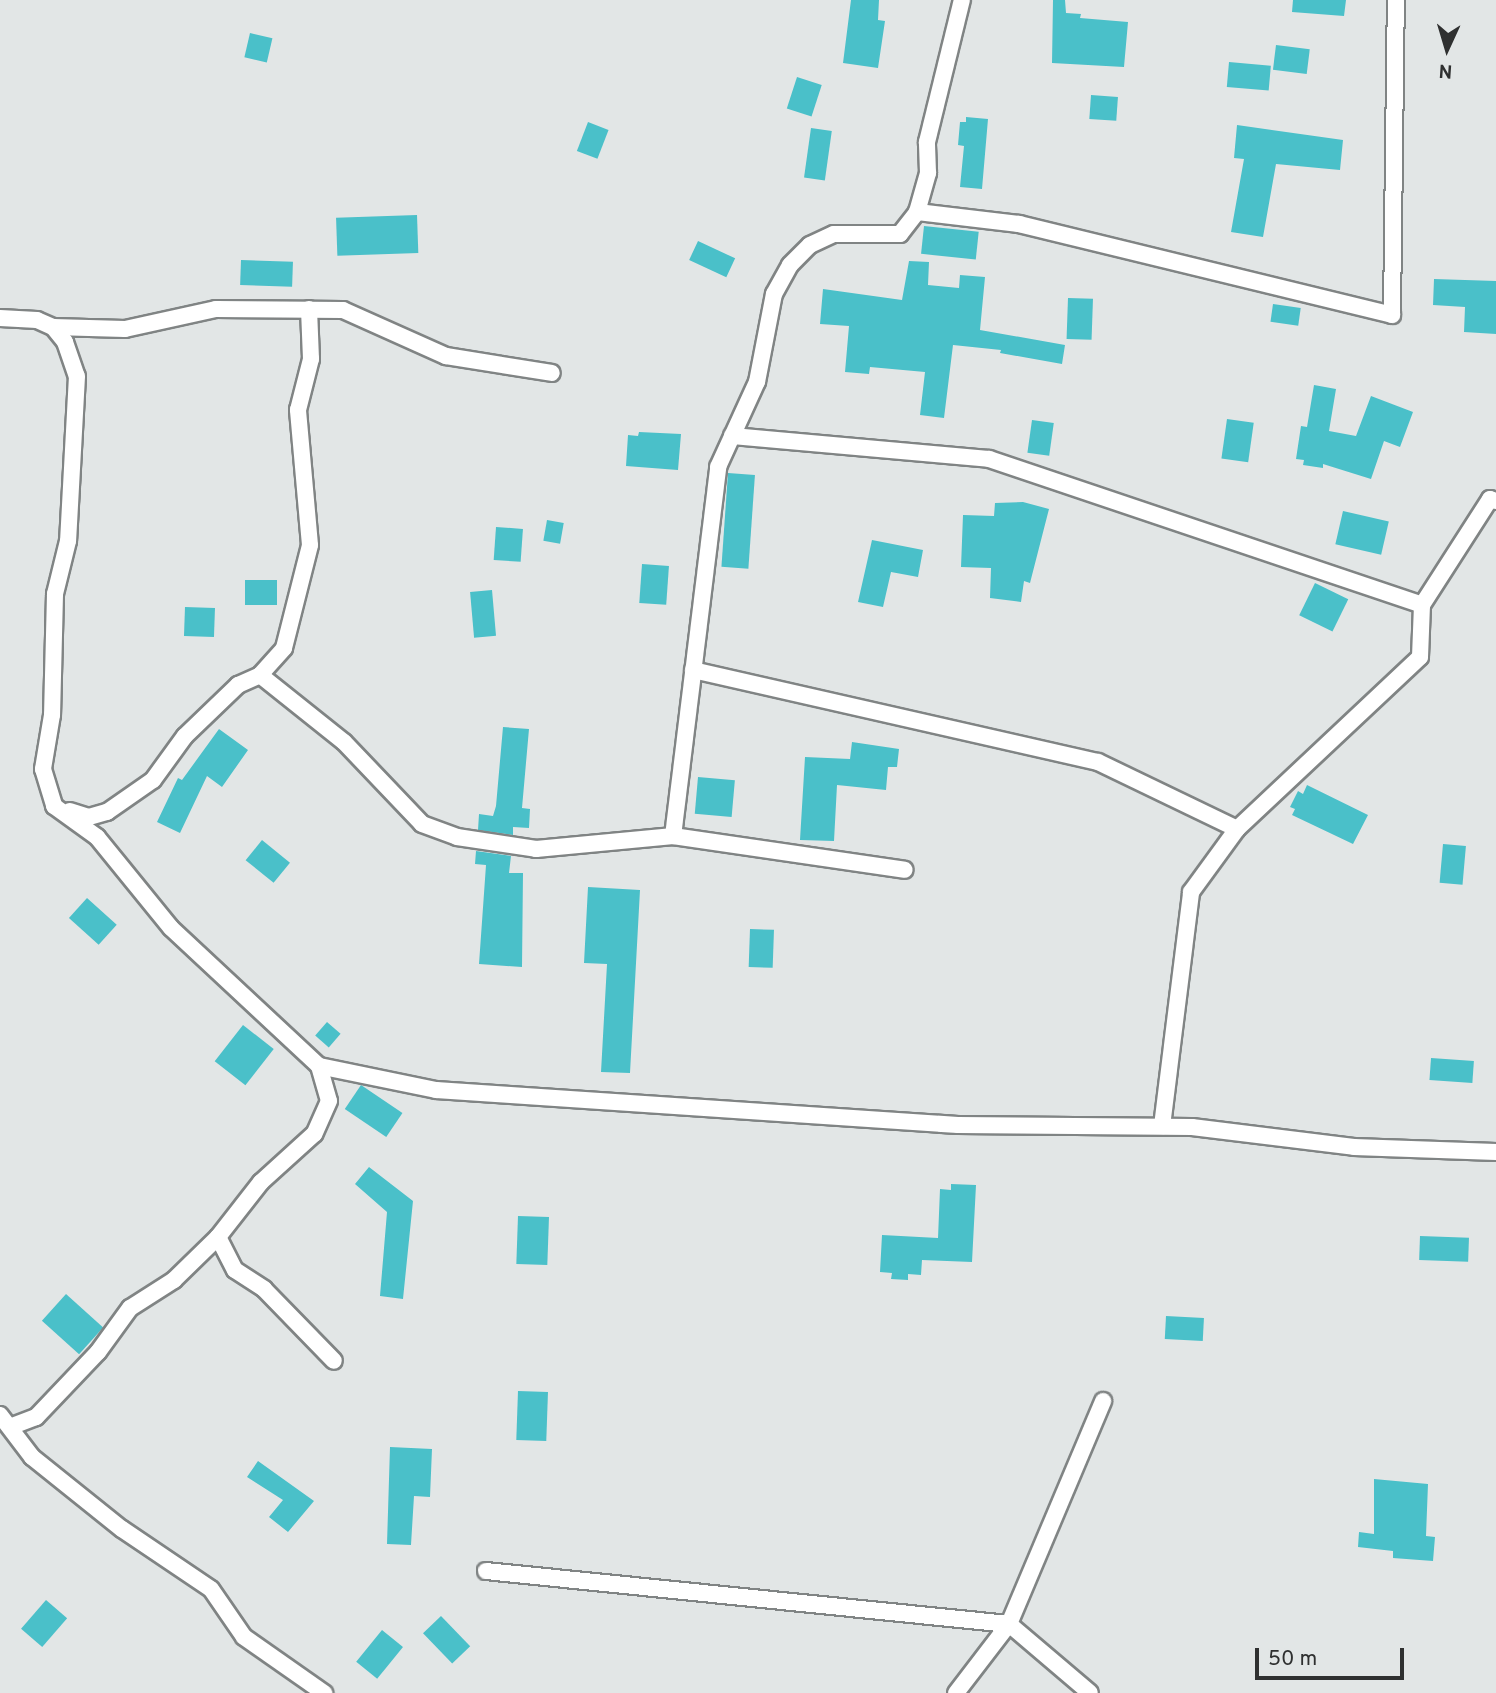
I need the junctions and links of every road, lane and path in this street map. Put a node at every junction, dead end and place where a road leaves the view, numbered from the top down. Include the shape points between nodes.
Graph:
1 (962, 0) edge
2 (1396, 0) edge
3 (917, 212) junction
4 (309, 309) junction
5 (0, 318) edge
6 (53, 327) junction
7 (552, 373) dead end
8 (732, 436) junction
9 (1496, 501) edge
10 (1422, 605) junction
11 (693, 670) junction
12 (260, 675) junction
13 (54, 806) junction
14 (1237, 829) junction
15 (673, 835) junction
16 (905, 870) dead end
17 (319, 1066) junction
18 (1162, 1126) junction
19 (1496, 1152) edge
20 (218, 1237) junction
21 (334, 1361) dead end
22 (1103, 1401) dead end
23 (6, 1421) edge
24 (485, 1570) dead end
25 (1009, 1624) junction
26 (324, 1693) edge
27 (956, 1693) edge
28 (1090, 1693) edge

1 - 3 street via 927,142 928,173
2 - 3 street via 1392,315 1032,227
3 - 8 street via 900,234 834,233 810,245 790,265 774,294 757,382
4 - 6 street via 216,309 125,329
4 - 7 street via 343,310 446,356
4 - 12 street via 311,359 298,410 310,545 284,648
5 - 6 street via 37,320
6 - 13 street via 65,342 77,376 68,541 55,594 52,715 43,769
8 - 10 street via 989,459
8 - 11 street via 718,467
9 - 10 street via 1490,499
10 - 14 street via 1420,657
11 - 14 street via 1098,762
11 - 15 street
12 - 13 street via 238,685 185,736 153,780 107,812 89,817
12 - 15 street via 344,742 422,824 457,837 536,849
13 - 17 street via 97,836 171,928
14 - 18 street via 1191,892
15 - 16 street
17 - 18 street via 436,1090 958,1125
17 - 20 street via 329,1101 314,1135 261,1182
18 - 19 street via 1354,1147
20 - 21 street via 235,1270 264,1289
20 - 23 street via 174,1280 130,1308 98,1352 36,1417
22 - 25 street
23 - 26 street via 32,1457 122,1529 211,1589 244,1637
24 - 25 street
25 - 27 street
25 - 28 street

